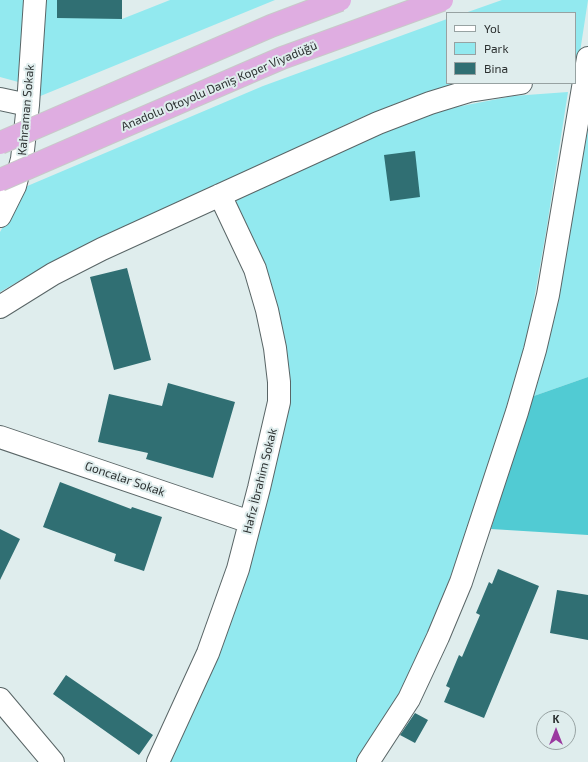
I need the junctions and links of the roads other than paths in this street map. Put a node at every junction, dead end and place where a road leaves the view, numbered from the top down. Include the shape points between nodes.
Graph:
1 (35, 0) edge
2 (340, 0) edge
3 (442, 0) edge
4 (583, 71) edge
5 (514, 84) edge
6 (0, 99) edge
7 (28, 105) junction
8 (0, 143) edge
9 (0, 180) edge
10 (220, 195) junction
11 (0, 216) edge
12 (0, 307) edge
13 (0, 437) edge
14 (250, 522) junction
15 (0, 699) edge
16 (53, 762) edge
17 (158, 762) edge
18 (368, 762) edge

1 - 7 street, Kahraman Sokak
2 - 8 highway, bridge via 250,35
3 - 9 highway, Anadolu Otoyolu Daniş Koper Viyadüğü, bridge via 282,58
4 - 18 street via 548,294 517,412 461,582 441,630 409,699
5 - 10 street via 469,91 430,102
6 - 7 street
7 - 11 street, Kahraman Sokak via 22,159 15,186
10 - 12 street via 60,271
10 - 14 street, Hafız İbrahim Sokak via 255,269 267,310 279,382 279,402
13 - 14 street, Goncalar Sokak
14 - 17 street, Hafız İbrahim Sokak via 238,569 208,653
15 - 16 street

